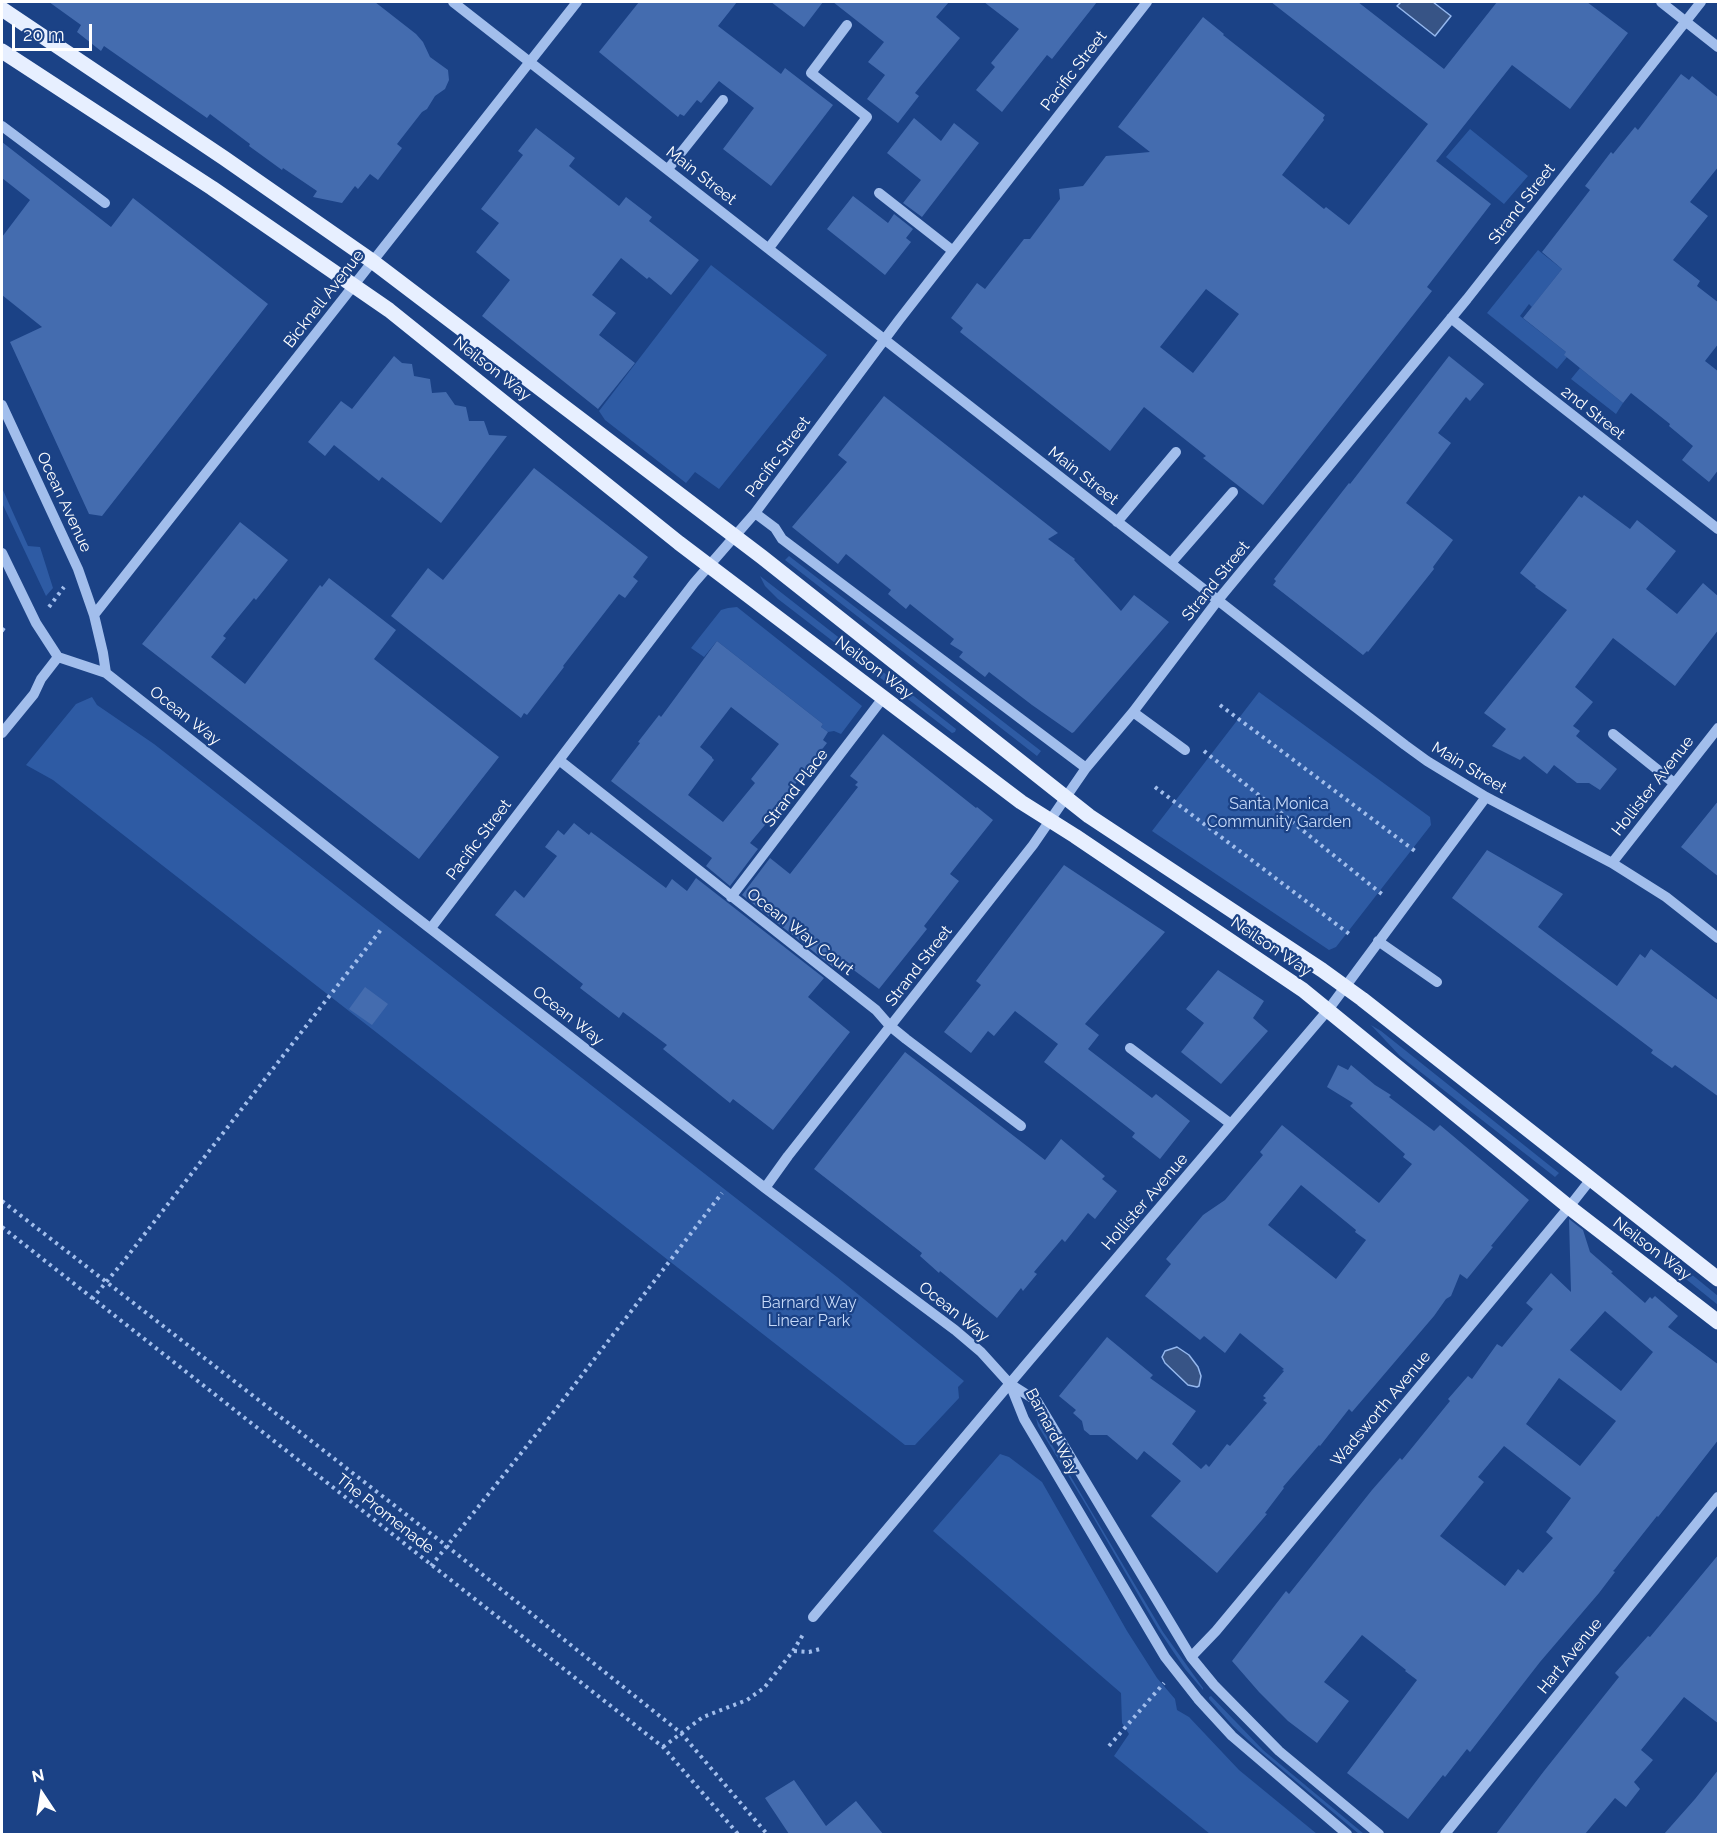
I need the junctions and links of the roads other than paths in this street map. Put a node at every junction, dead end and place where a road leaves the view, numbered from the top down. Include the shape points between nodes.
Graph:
1 (453, 2) edge
2 (577, 2) edge
3 (1146, 2) edge
4 (1661, 2) edge
5 (1701, 2) edge
6 (2, 9) edge
7 (1685, 21) junction
8 (847, 26) dead end
9 (1719, 47) edge
10 (2, 51) edge
11 (530, 61) junction
12 (723, 100) dead end
13 (2, 126) edge
14 (668, 169) junction
15 (879, 193) dead end
16 (105, 203) dead end
17 (769, 248) junction
18 (953, 251) junction
19 (369, 266) junction
20 (353, 286) junction
21 (1451, 318) junction
22 (884, 339) junction
23 (2, 405) edge
24 (1176, 452) dead end
25 (1233, 492) dead end
26 (755, 513) junction
27 (1117, 522) junction
28 (1719, 529) edge
29 (729, 542) junction
30 (2, 553) edge
31 (1171, 563) junction
32 (709, 565) junction
33 (1218, 600) junction
34 (94, 615) junction
35 (58, 657) junction
36 (106, 673) junction
37 (884, 698) junction
38 (1133, 712) junction
39 (1719, 728) edge
40 (2, 733) edge
41 (1613, 734) dead end
42 (1185, 750) dead end
43 (559, 760) junction
44 (1086, 768) junction
45 (1674, 783) junction
46 (1486, 797) junction
47 (1058, 810) junction
48 (1612, 863) junction
49 (731, 897) junction
50 (431, 928) junction
51 (1719, 938) edge
52 (1378, 941) junction
53 (1437, 982) dead end
54 (1345, 987) junction
55 (1329, 1010) junction
56 (890, 1026) junction
57 (1130, 1048) dead end
58 (1231, 1124) junction
59 (1021, 1126) dead end
60 (1591, 1179) junction
61 (765, 1188) junction
62 (1569, 1207) junction
63 (1719, 1279) edge
64 (1719, 1322) edge
65 (1010, 1384) junction
66 (1719, 1497) edge
67 (813, 1617) dead end
68 (1191, 1657) junction
69 (1347, 1834) edge
70 (1379, 1834) edge
71 (1445, 1834) edge

1 - 11 street, Main Street
2 - 11 street, Bicknell Avenue
3 - 18 street, Pacific Street
4 - 7 street
5 - 7 street, Strand Street
6 - 19 main road, Neilson Way via 224,158
7 - 9 street
7 - 21 street, Strand Street
8 - 17 street via 811,74 867,117
10 - 20 main road, Neilson Way
11 - 14 street, Main Street
11 - 19 street, Bicknell Avenue
12 - 14 street
13 - 16 street
14 - 17 street, Main Street
15 - 18 street
17 - 22 street, Main Street
18 - 22 street, Pacific Street
19 - 20 street, Bicknell Avenue
19 - 29 main road, Neilson Way
20 - 32 main road, Neilson Way via 389,310
20 - 34 street, Bicknell Avenue
21 - 28 street, 2nd Street
21 - 33 street, Strand Street
22 - 26 street, Pacific Street
22 - 27 street, Main Street
23 - 34 street, Ocean Avenue via 78,569
24 - 27 street
25 - 31 street
26 - 29 street, Pacific Street
26 - 44 street via 775,528 782,539
27 - 31 street, Main Street
29 - 32 street, Pacific Street
29 - 47 main road, Neilson Way
30 - 35 street via 36,623
31 - 33 street, Main Street
32 - 37 main road, Neilson Way
32 - 43 street, Pacific Street
33 - 38 street, Strand Street
33 - 46 street, Main Street via 1405,745
34 - 36 street
35 - 36 street, Ocean Way
35 - 40 street
36 - 50 street, Ocean Way
37 - 47 main road, Neilson Way via 1021,802
37 - 49 street, Strand Place
38 - 42 street
38 - 44 street, Strand Street
39 - 45 street, Hollister Avenue
41 - 45 street
43 - 49 street, Ocean Way Court
43 - 50 street, Pacific Street
44 - 47 street, Strand Street
45 - 48 street, Hollister Avenue
46 - 48 street, Main Street
46 - 52 street, Hollister Avenue
47 - 54 main road, Neilson Way via 1089,816
47 - 55 main road, Neilson Way
47 - 56 street, Strand Street
48 - 51 street, Main Street via 1666,897
49 - 56 street, Ocean Way Court via 876,1010
50 - 61 street, Ocean Way
52 - 53 street
52 - 54 street, Hollister Avenue
54 - 55 street, Hollister Avenue
54 - 60 main road, Neilson Way
55 - 58 street, Hollister Avenue
55 - 62 main road, Neilson Way
56 - 59 street, Ocean Way Court
56 - 61 street, Strand Street
57 - 58 street
58 - 65 street, Hollister Avenue
60 - 62 street, Wadsworth Avenue
60 - 63 main road, Neilson Way
61 - 65 street, Ocean Way via 956,1330
62 - 64 main road, Neilson Way
62 - 68 street, Wadsworth Avenue
65 - 67 street, Hollister Avenue
65 - 68 street, Barnard Way via 1037,1401
65 - 69 street, Barnard Way via 1024,1419 1165,1657 1232,1736
66 - 71 street, Hart Avenue
68 - 70 street, Barnard Way via 1279,1751

